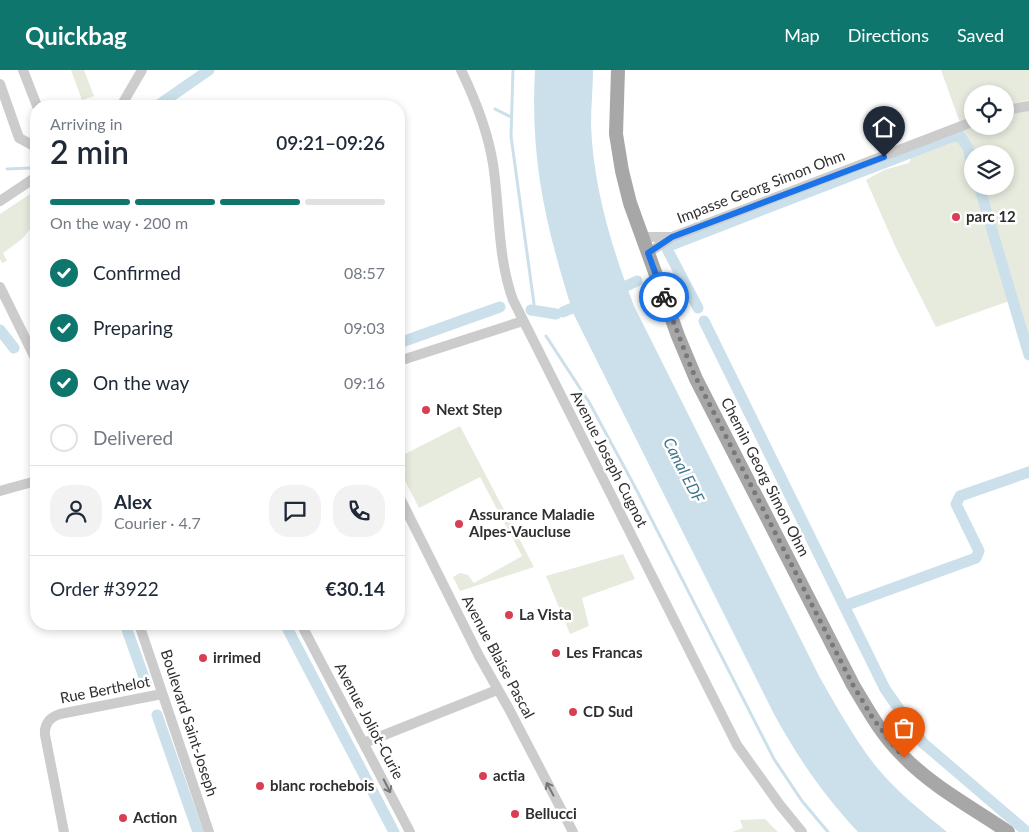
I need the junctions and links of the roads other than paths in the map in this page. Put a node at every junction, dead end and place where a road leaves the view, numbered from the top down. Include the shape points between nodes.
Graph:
1 (23, 70) edge
2 (142, 70) edge
3 (461, 70) edge
4 (618, 70) edge
5 (0, 84) edge
6 (35, 100) edge
7 (124, 100) edge
8 (1029, 106) edge
9 (1014, 108) edge
10 (964, 125) edge
11 (30, 144) edge
12 (30, 181) edge
13 (0, 201) edge
14 (672, 237) junction
15 (643, 238) junction
16 (648, 253) junction
17 (0, 287) edge
18 (523, 321) junction
19 (30, 348) edge
20 (405, 359) edge
21 (30, 483) edge
22 (0, 491) edge
23 (405, 508) edge
24 (142, 630) edge
25 (304, 630) edge
26 (496, 690) junction
27 (162, 694) junction
28 (364, 743) junction
29 (64, 832) edge
30 (209, 832) edge
31 (410, 832) edge
32 (573, 832) edge
33 (802, 832) edge
34 (1008, 832) edge

1 - 6 street
2 - 7 street
3 - 18 street, Avenue Joseph Cugnot via 481,119 493,163 504,262 512,297
4 - 15 main road, Chemin Georg Simon Ohm via 615,114 619,158
5 - 11 street via 19,138
8 - 9 street
10 - 14 street, Impasse Georg Simon Ohm
12 - 13 street
14 - 15 street, Impasse Georg Simon Ohm
14 - 16 street, Impasse Georg Simon Ohm
15 - 16 main road, Chemin Georg Simon Ohm
16 - 34 main road, Chemin Georg Simon Ohm via 689,365 874,720 895,748 914,766
17 - 19 street
18 - 20 street
18 - 33 street, Avenue Joseph Cugnot via 737,745
21 - 22 street
23 - 26 street, Avenue Blaise Pascal
24 - 27 street, Boulevard Saint-Joseph
25 - 28 street, Avenue Joliot-Curie
26 - 28 street
32 -> 26 street, Avenue Blaise Pascal
27 - 29 street, Rue Berthelot via 60,714 48,722 45,734
27 - 30 street, Boulevard Saint-Joseph
28 -> 31 street, Avenue Joliot-Curie

